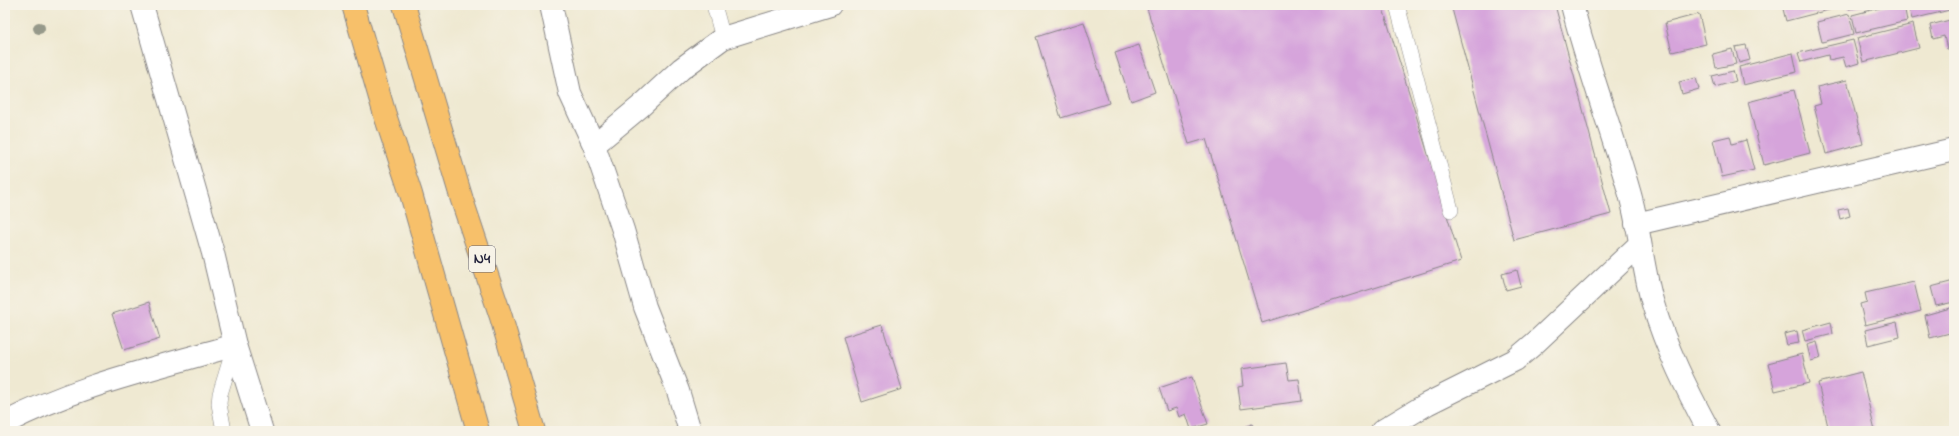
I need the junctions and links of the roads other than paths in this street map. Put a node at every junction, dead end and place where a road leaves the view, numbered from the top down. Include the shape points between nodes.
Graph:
1 (142, 5) edge
2 (353, 5) edge
3 (404, 5) edge
4 (551, 5) edge
5 (714, 5) edge
6 (830, 5) edge
7 (1397, 5) edge
8 (1572, 5) edge
9 (723, 38) junction
10 (594, 145) junction
11 (1954, 150) edge
12 (1451, 210) dead end
13 (1638, 234) junction
14 (235, 345) junction
15 (5, 423) edge
16 (224, 431) edge
17 (262, 431) edge
18 (478, 431) edge
19 (534, 431) edge
20 (690, 431) edge
21 (1382, 431) edge
22 (1710, 431) edge

1 - 14 street via 213,253
2 - 18 highway via 411,194
3 - 19 highway, N4
4 - 10 street via 570,93
5 - 9 lane
6 - 9 street
7 - 12 lane
8 - 13 street via 1629,192
9 - 10 street via 681,69
10 - 20 street via 624,230 645,307 678,391
11 - 13 street
13 - 21 street via 1535,343 1515,360 1427,404
13 - 22 street via 1663,336 1690,396
14 - 15 street via 80,390 34,408
14 - 16 lane via 220,394 219,404
14 - 17 street

